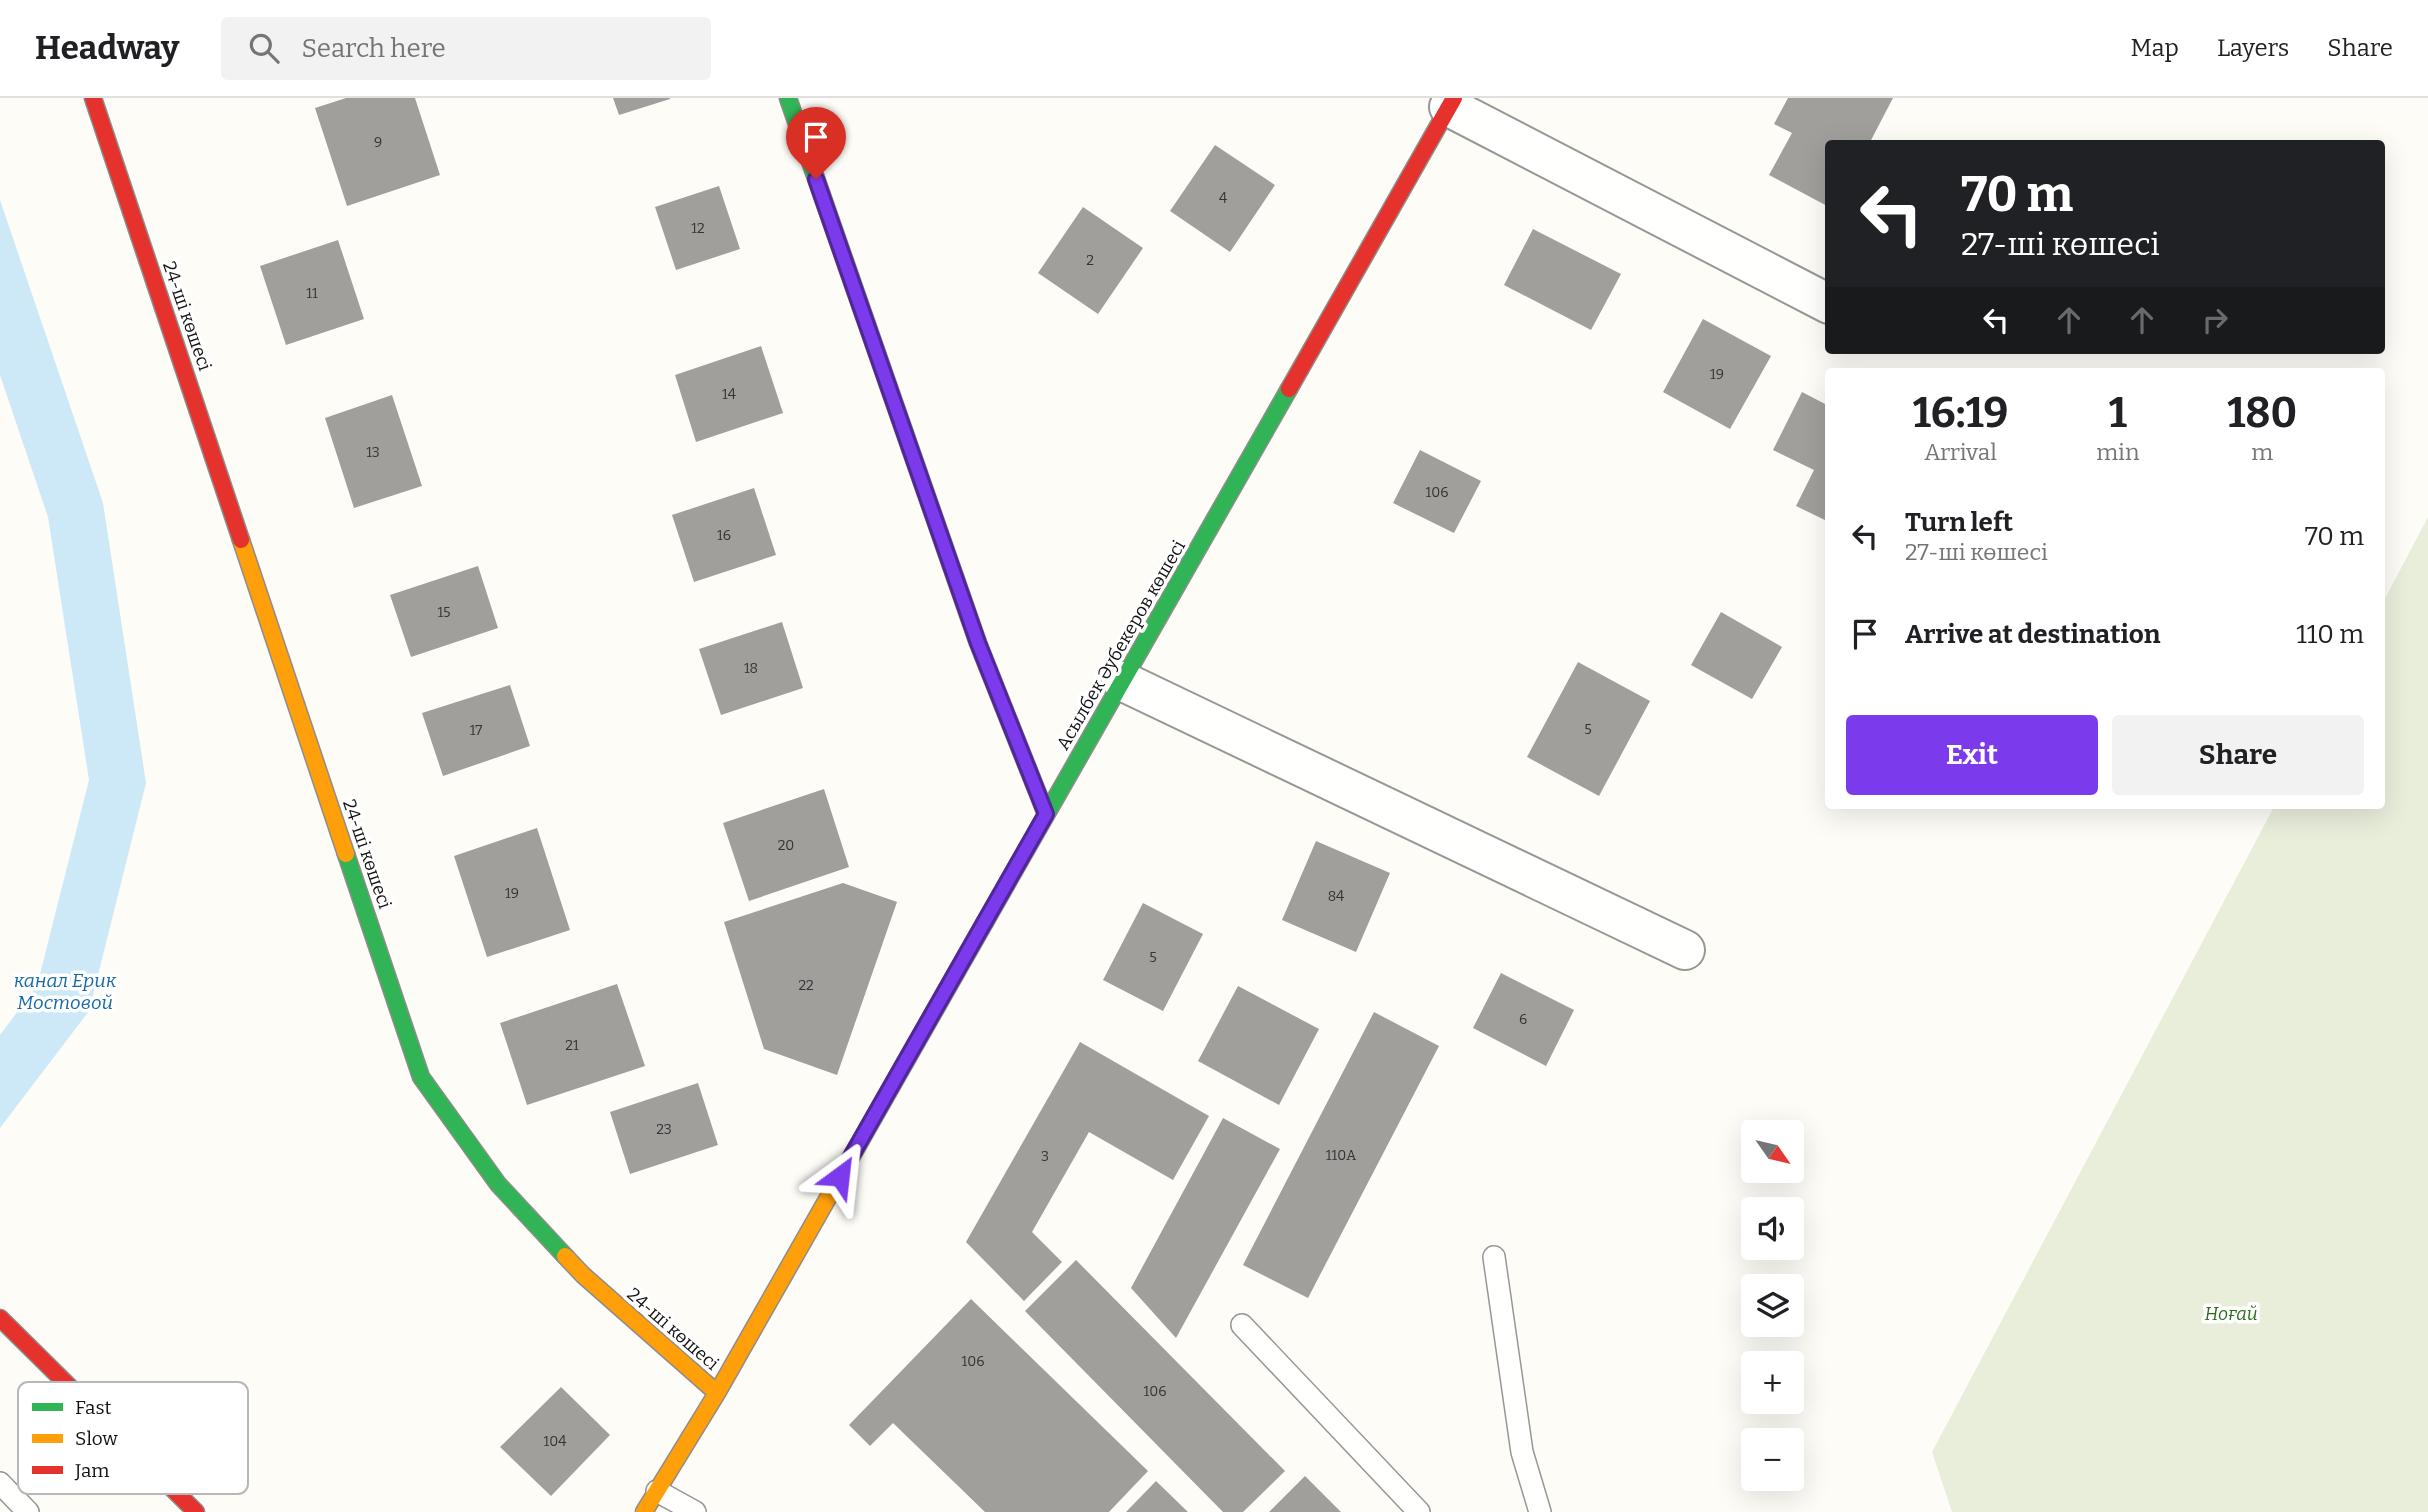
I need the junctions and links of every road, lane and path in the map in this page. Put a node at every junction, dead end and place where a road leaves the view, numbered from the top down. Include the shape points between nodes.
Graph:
1 (93, 98) edge
2 (790, 99) edge
3 (1452, 102) edge
4 (1825, 302) edge
5 (1122, 681) junction
6 (1046, 814) junction
7 (1685, 950) dead end
8 (1494, 1257) dead end
9 (0, 1318) edge
10 (1242, 1325) dead end
11 (65, 1382) edge
12 (717, 1393) junction
13 (0, 1483) edge
14 (657, 1491) junction
15 (178, 1494) edge
16 (28, 1512) edge
17 (196, 1512) edge
18 (644, 1512) edge
19 (695, 1512) edge
20 (1419, 1512) edge
21 (1540, 1512) edge

1 - 12 street, 24-ші көшесі via 421,1077 498,1184 583,1275
2 - 6 street via 978,643
3 - 4 street
3 - 5 street, Асылбек Әубекеров көшесі
5 - 6 street, Асылбек Әубекеров көшесі
5 - 7 street
6 - 12 street, Асылбек Әубекеров көшесі
8 - 21 lane via 1522,1451
9 - 11 street
10 - 20 lane
12 - 14 street, 24-ші көшесі
13 - 16 lane
14 - 18 street, 24-ші көшесі
14 - 19 lane
15 - 17 street

